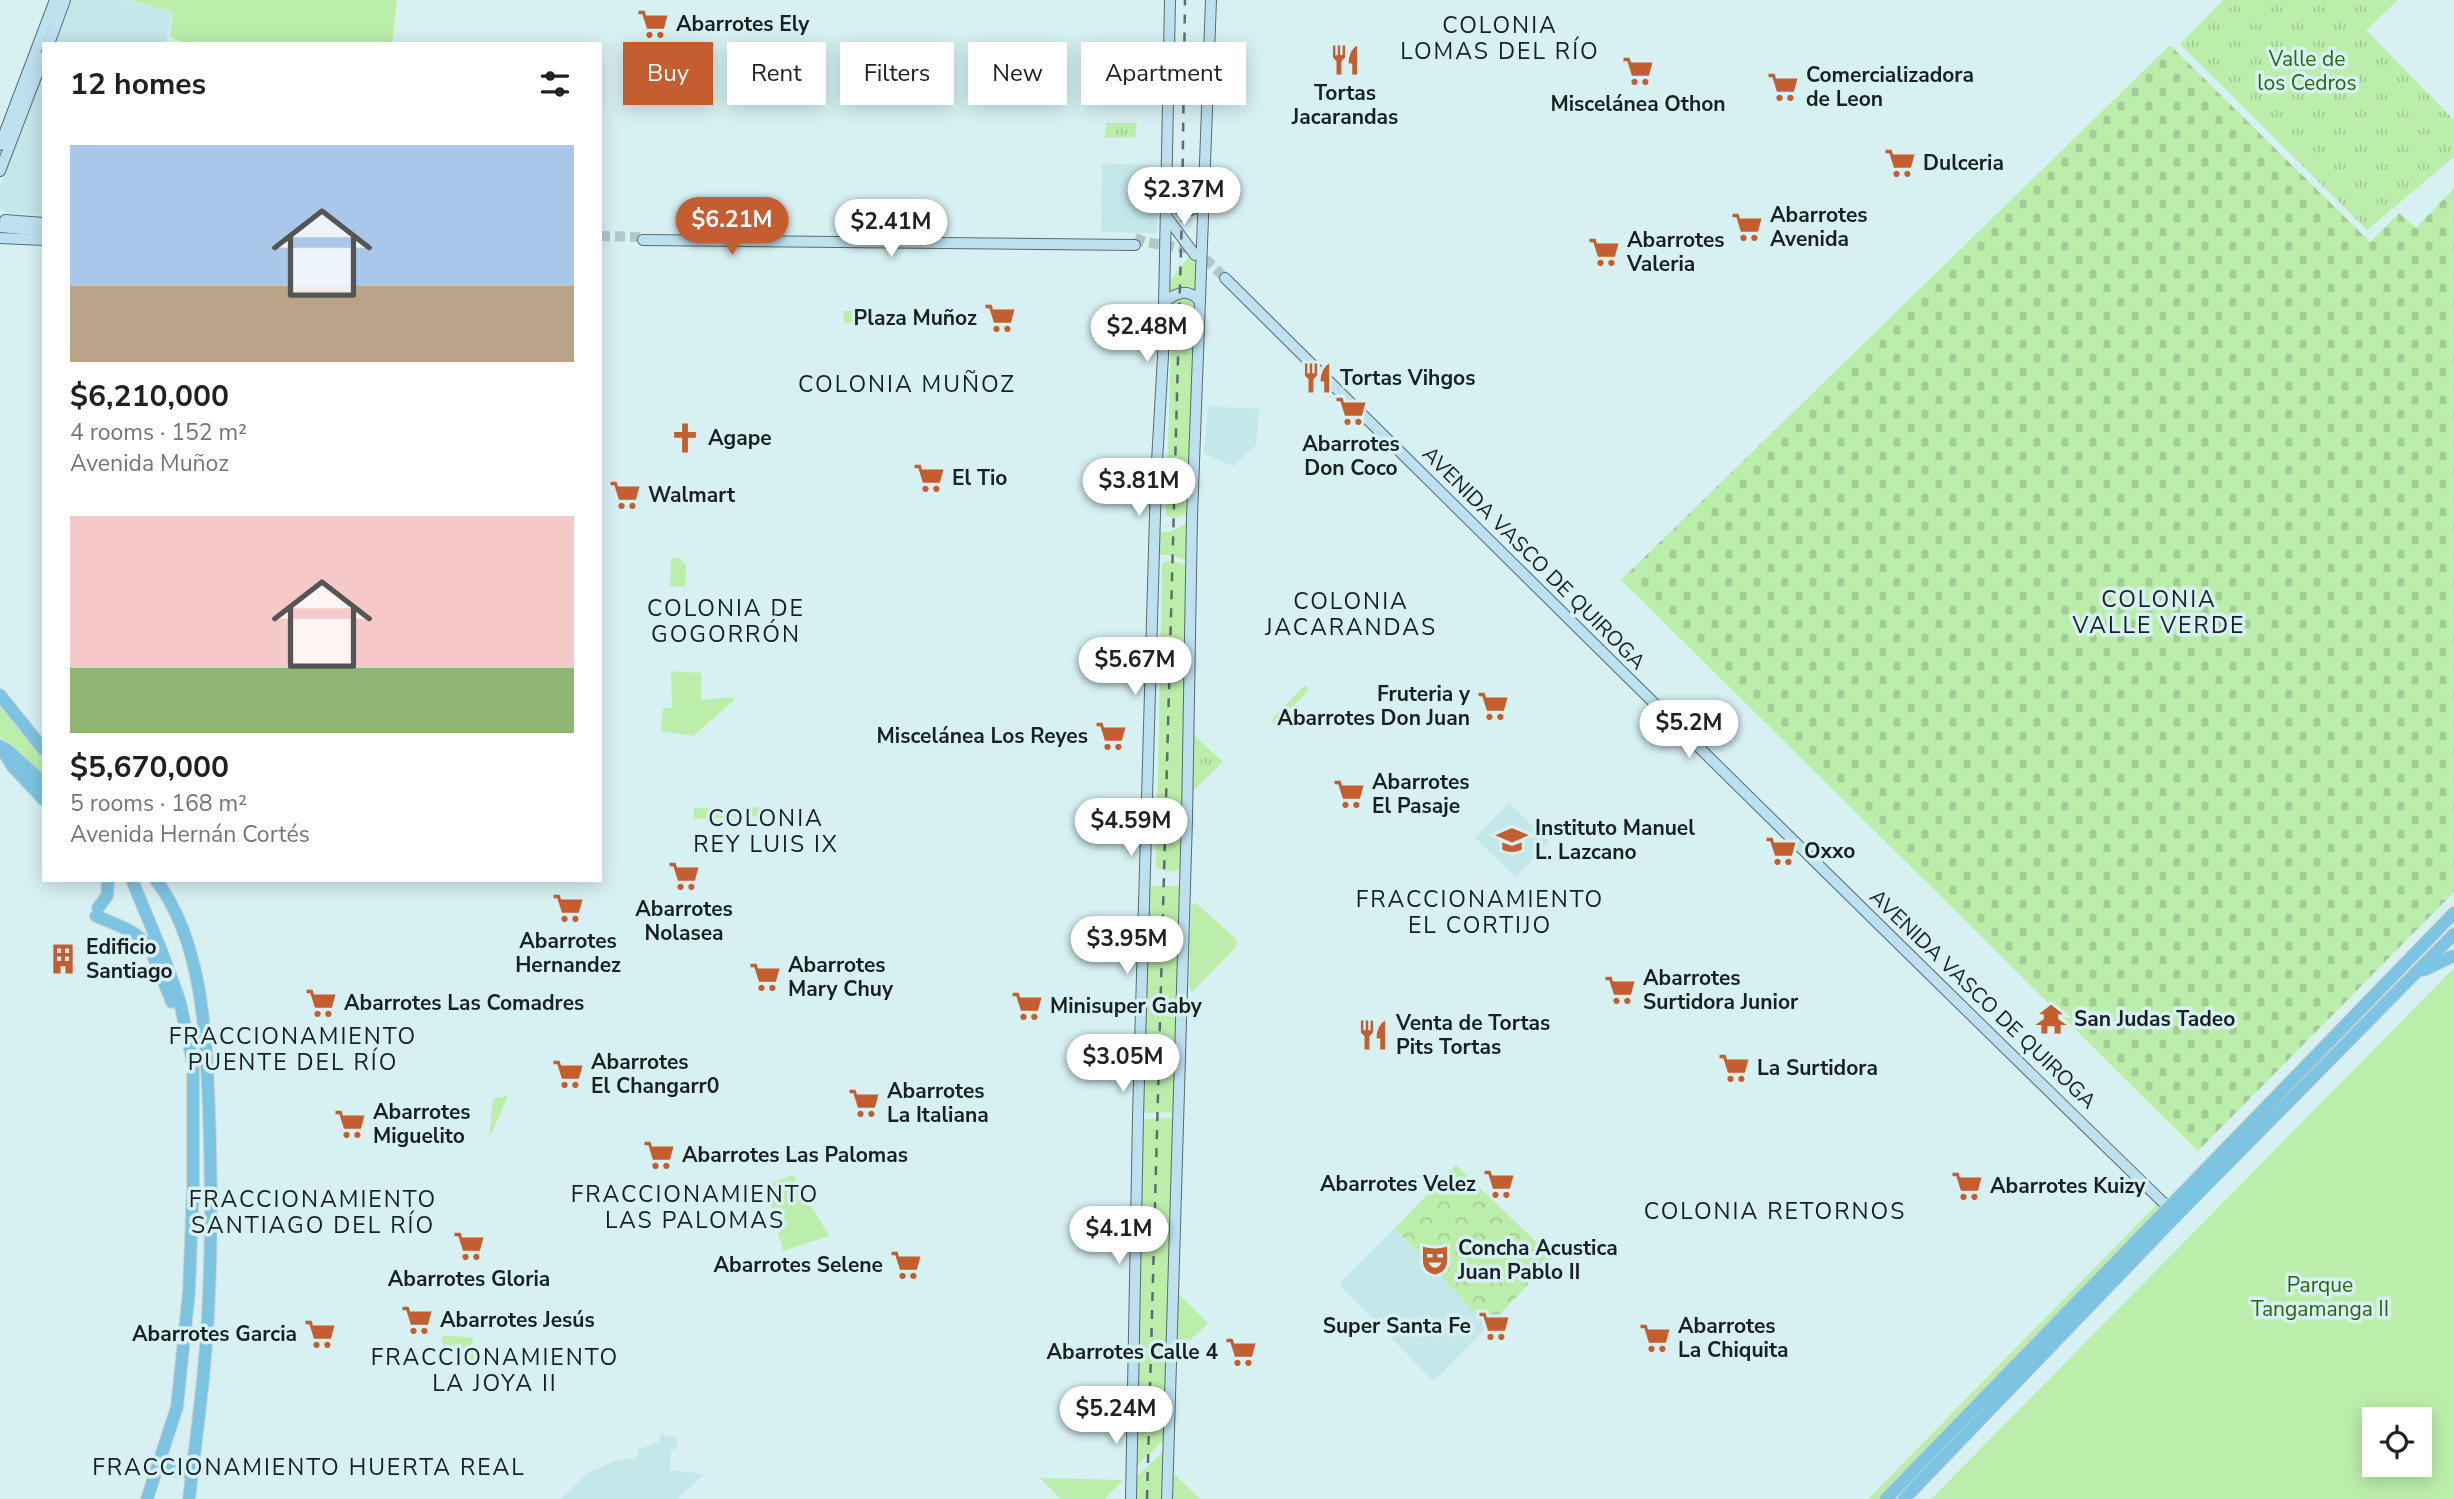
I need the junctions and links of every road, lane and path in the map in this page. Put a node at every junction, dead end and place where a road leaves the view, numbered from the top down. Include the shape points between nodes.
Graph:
1 (55, 0) edge
2 (65, 0) edge
3 (1170, 0) edge
4 (1212, 0) edge
5 (49, 42) edge
6 (42, 61) edge
7 (0, 145) edge
8 (0, 171) edge
9 (1166, 200) junction
10 (1204, 202) junction
11 (1166, 216) junction
12 (2, 221) edge
13 (42, 223) edge
14 (42, 230) edge
15 (0, 238) edge
16 (643, 238) tunnel mouth
17 (42, 240) edge
18 (1135, 242) tunnel mouth
19 (1195, 255) dead end
20 (1225, 278) tunnel mouth
21 (1200, 301) junction
22 (1164, 303) junction
23 (0, 695) edge
24 (0, 745) edge
25 (42, 748) edge
26 (42, 781) edge
27 (42, 798) edge
28 (108, 882) edge
29 (133, 882) edge
30 (157, 882) edge
31 (2454, 913) edge
32 (2454, 919) edge
33 (2454, 934) edge
34 (2417, 950) junction
35 (2453, 956) edge
36 (2414, 975) junction
37 (188, 1038) junction
38 (2213, 1171) junction
39 (2173, 1212) junction
40 (159, 1465) junction
41 (192, 1472) junction
42 (147, 1499) edge
43 (189, 1499) edge
44 (1130, 1499) edge
45 (1167, 1499) edge
46 (1886, 1499) edge
47 (1904, 1499) edge

1 - 7 main road
2 - 5 main road
3 - 9 main road
4 - 10 main road
6 - 8 main road
9 - 10 main road via 1182,211
9 - 11 main road
10 - 21 main road
11 - 19 main road
11 - 22 main road
12 - 13 main road
12 - 14 main road
15 - 17 main road
16 - 18 main road
20 - 39 main road, AVENIDA VASCO DE QUIROGA
21 - 22 main road via 1183,292
21 - 45 main road
22 - 44 main road
23 - 25 main road
24 - 26 main road
24 - 27 main road via 13,767
28 - 37 main road via 107,896 97,912 135,932 150,948
29 - 37 main road via 180,1002
30 - 41 main road via 187,937 207,1061 212,1187 209,1294
31 - 34 main road
32 - 34 main road
33 - 36 main road
34 - 38 main road
35 - 36 main road
36 - 38 main road
37 - 40 main road via 193,1077 189,1291 177,1407
38 - 39 main road
39 - 46 main road
39 - 47 main road
40 - 41 main road
40 - 42 main road
41 - 43 main road

